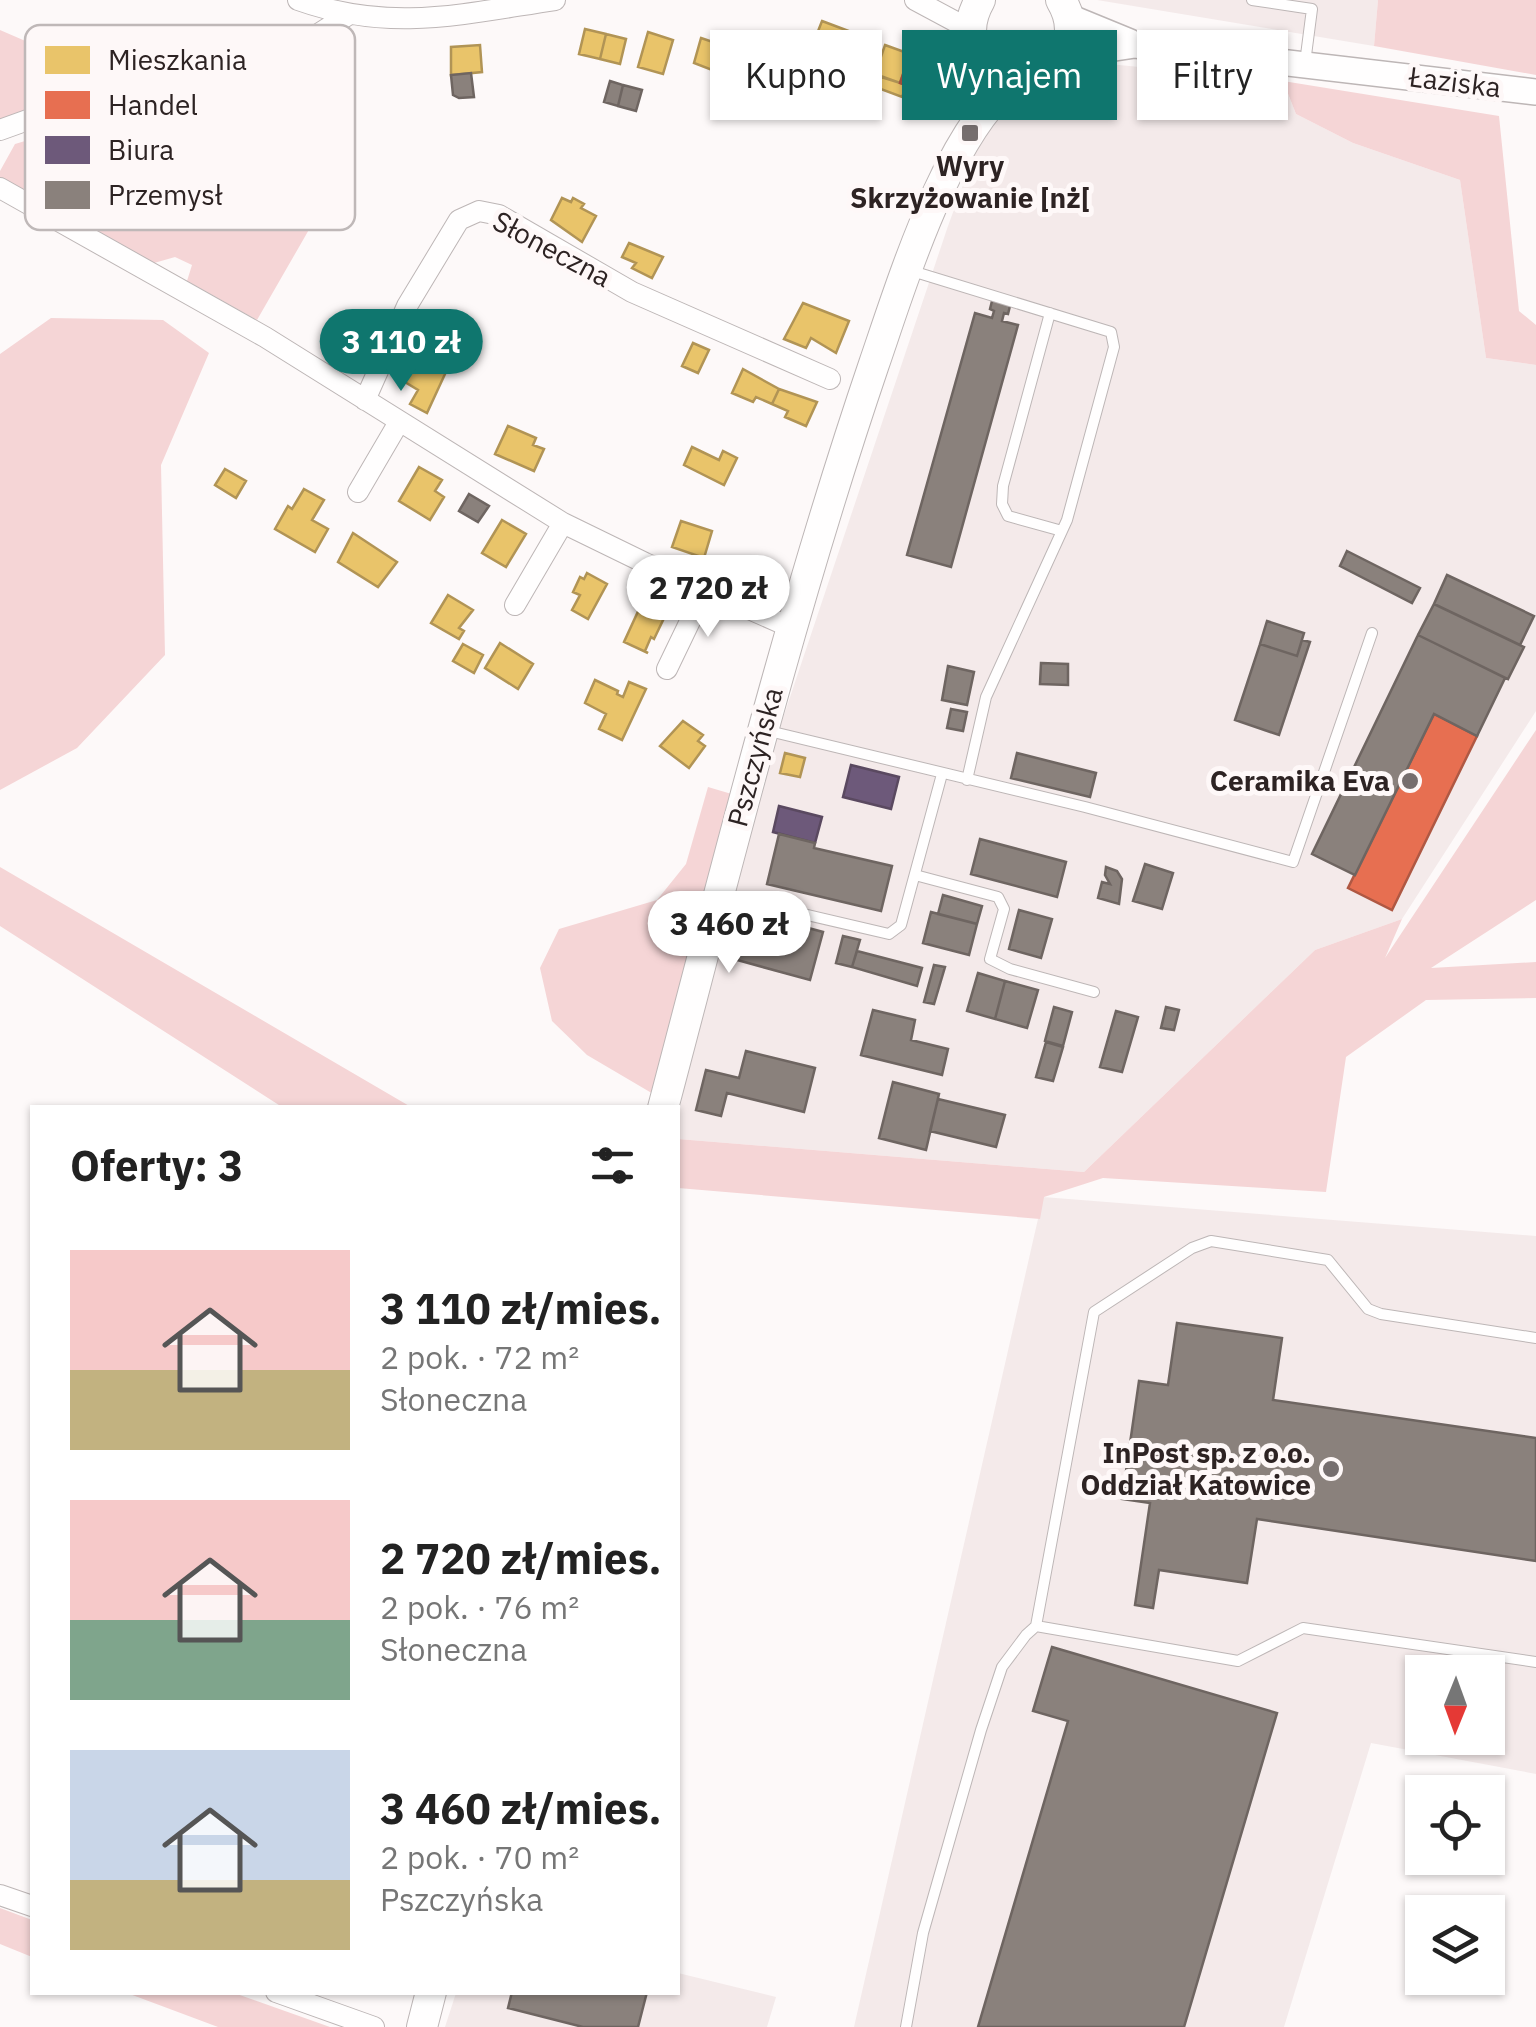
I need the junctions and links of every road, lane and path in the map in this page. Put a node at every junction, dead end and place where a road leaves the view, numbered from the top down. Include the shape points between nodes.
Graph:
1 (298, 0) edge
2 (555, 0) edge
3 (915, 0) edge
4 (980, 0) edge
5 (1252, 0) edge
6 (474, 6) edge
7 (1065, 8) edge
8 (348, 16) junction
9 (333, 25) edge
10 (971, 30) joint
11 (1134, 44) junction
12 (1117, 47) edge
13 (1305, 64) junction
14 (1536, 92) edge
15 (973, 120) edge
16 (980, 120) edge
17 (25, 121) edge
18 (0, 130) edge
19 (970, 133) junction
20 (0, 188) edge
21 (25, 202) edge
22 (75, 230) edge
23 (906, 270) junction
24 (1050, 314) junction
25 (830, 379) dead end
26 (365, 400) junction
27 (398, 422) junction
28 (358, 492) dead end
29 (563, 522) junction
30 (1062, 531) junction
31 (705, 590) junction
32 (515, 605) dead end
33 (790, 627) junction
34 (1372, 633) dead end
35 (667, 669) dead end
36 (763, 730) junction
37 (942, 774) junction
38 (967, 780) junction
39 (915, 875) junction
40 (747, 902) dead end
41 (1094, 992) dead end
42 (664, 1105) edge
43 (1536, 1338) edge
44 (1036, 1626) junction
45 (1536, 1662) edge
46 (0, 1895) edge
47 (30, 1905) edge
48 (284, 1995) edge
49 (430, 1995) edge
50 (374, 2027) edge
51 (422, 2027) edge
52 (906, 2027) edge

1 - 8 street
2 - 6 street
3 - 10 street
4 - 10 main road
5 - 13 lane via 1312,9
6 - 8 street via 422,20
7 - 11 street, Łaziska
8 - 9 street
11 - 12 street, Łaziska
11 - 13 street, Łaziska
13 - 14 street, Łaziska
15 - 19 main road, Pszczyńska
16 - 19 main road, Pszczyńska
17 - 18 street
19 - 23 main road, Pszczyńska
20 - 21 street
22 - 26 street
23 - 24 lane
23 - 33 main road, Pszczyńska
24 - 30 lane via 1002,504 1008,516
24 - 30 lane via 1111,332 1114,347
25 - 26 street, Słoneczna via 632,292 499,215 479,212 460,220 406,306
26 - 27 street
27 - 28 street
27 - 29 street
29 - 31 street
29 - 32 street
30 - 38 lane via 986,696
31 - 33 street
31 - 35 street
33 - 36 main road, Pszczyńska
34 - 38 lane via 1293,862
36 - 37 lane
36 - 42 main road, Pszczyńska
37 - 38 lane
37 - 39 lane
39 - 40 lane via 901,925 889,934
39 - 41 lane via 998,897 1004,909 990,960
43 - 44 lane via 1381,1314 1368,1309 1328,1260 1210,1241 1192,1248 1094,1312
44 - 45 lane via 1238,1661 1303,1628
44 - 52 lane via 1002,1667 981,1730 923,1932
46 - 47 street
48 - 50 street
49 - 51 main road

